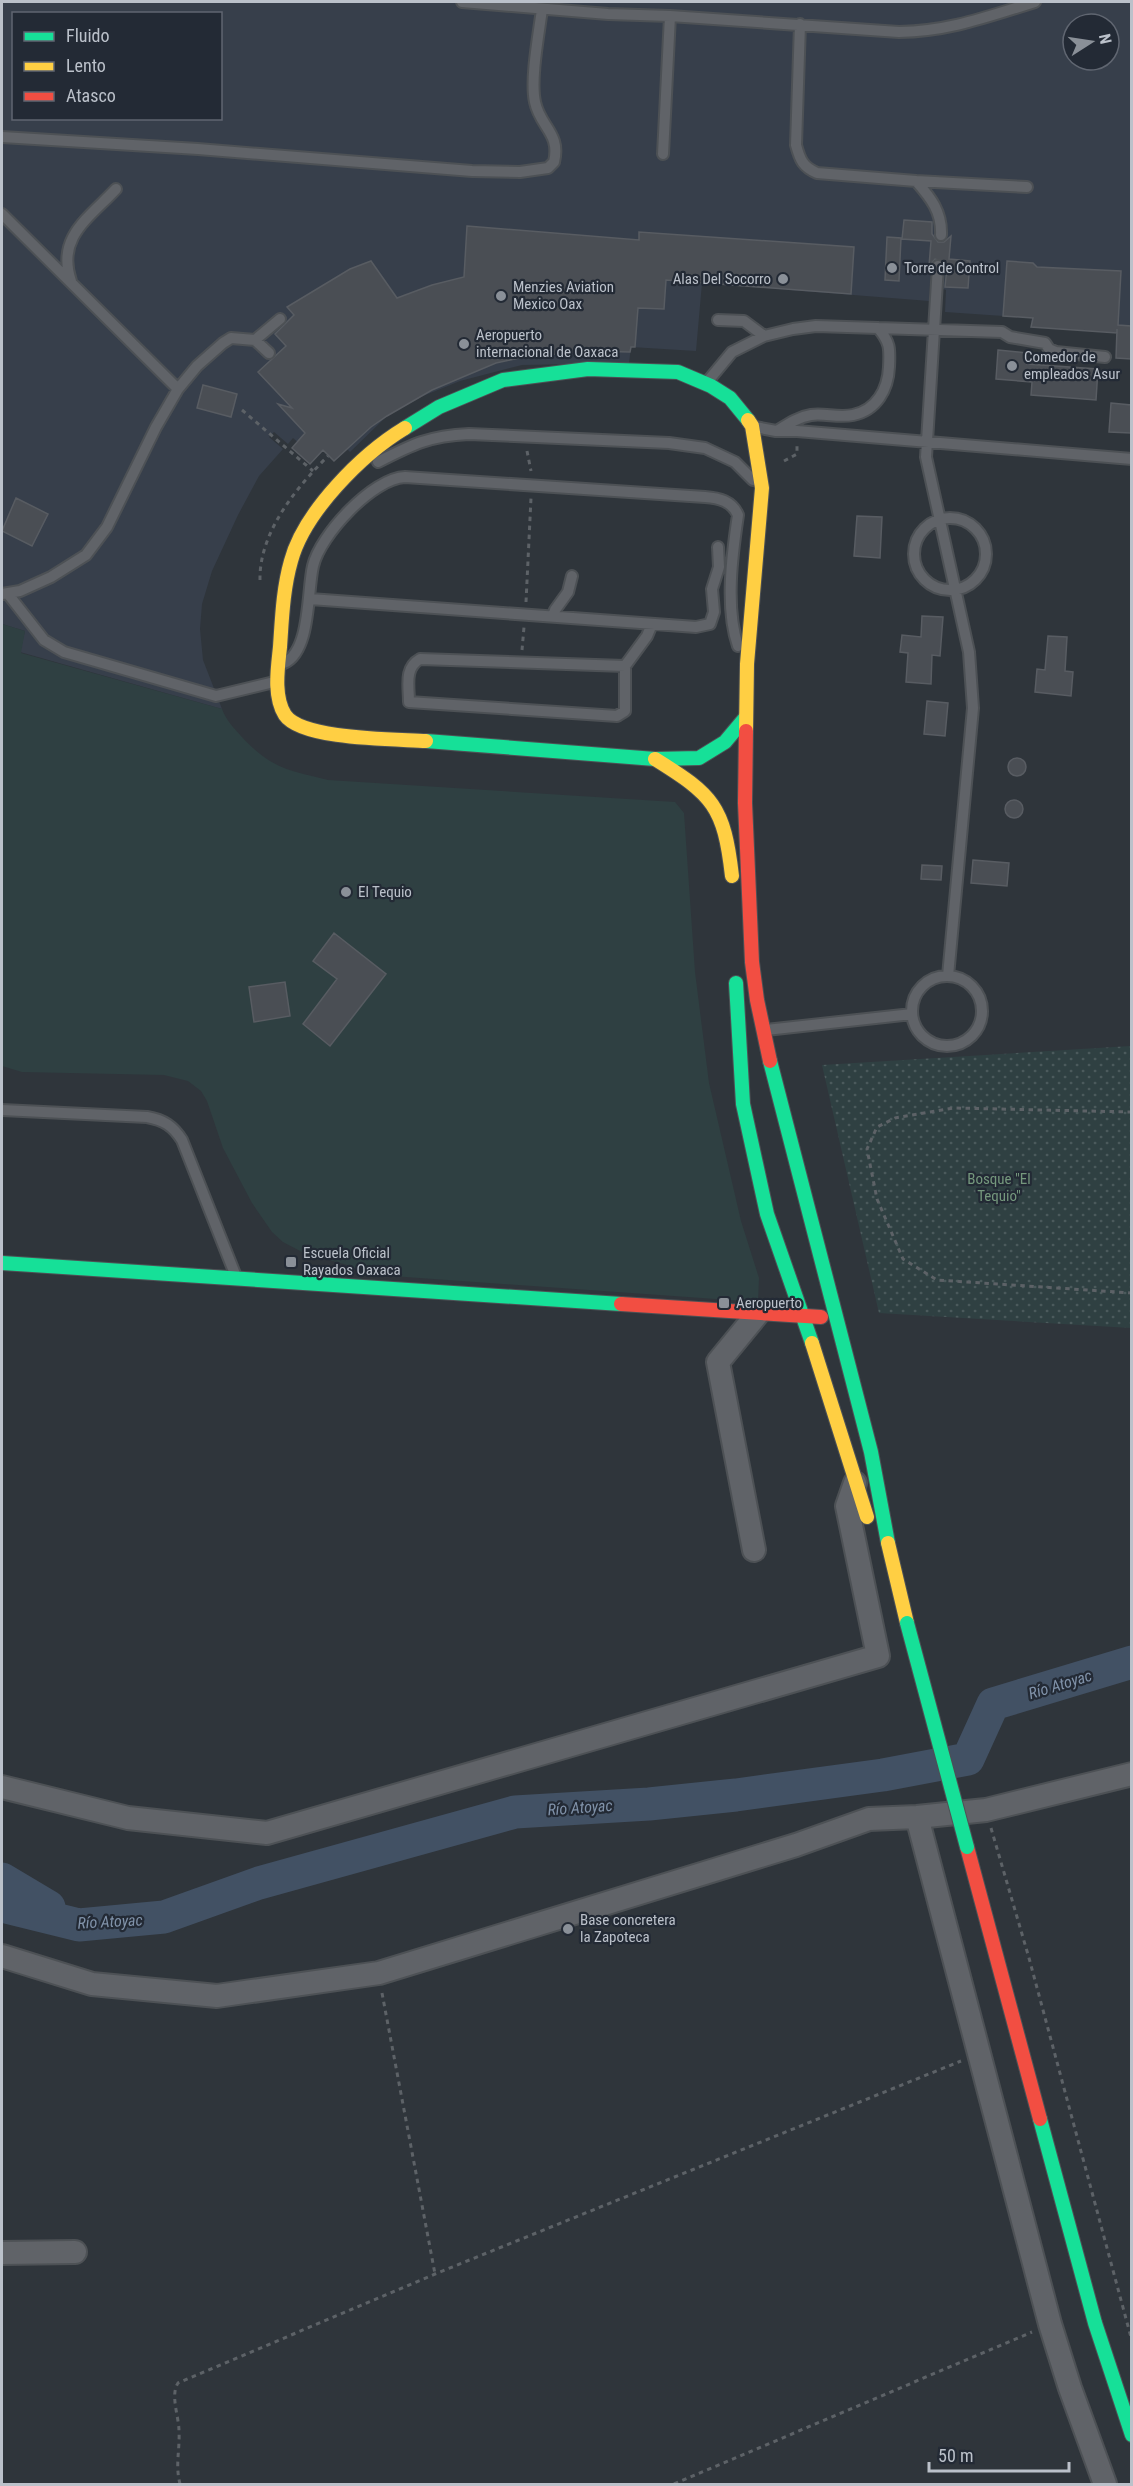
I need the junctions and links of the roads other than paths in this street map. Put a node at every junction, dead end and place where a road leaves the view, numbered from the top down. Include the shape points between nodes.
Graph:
1 (462, 2) edge
2 (1035, 2) edge
3 (542, 9) junction
4 (670, 16) junction
5 (800, 24) junction
6 (2, 137) edge
7 (663, 153) dead end
8 (916, 181) junction
9 (1027, 187) dead end
10 (116, 189) dead end
11 (2, 214) edge
12 (941, 235) dead end
13 (938, 266) dead end
14 (72, 283) junction
15 (280, 319) dead end
16 (718, 320) dead end
17 (878, 328) junction
18 (934, 329) junction
19 (764, 336) junction
20 (255, 340) junction
21 (268, 353) dead end
22 (1105, 357) dead end
23 (706, 384) junction
24 (178, 389) junction
25 (752, 426) junction
26 (776, 431) junction
27 (927, 443) junction
28 (1131, 459) edge
29 (345, 479) junction
30 (762, 488) junction
31 (940, 518) junction
32 (718, 547) dead end
33 (572, 576) dead end
34 (956, 590) junction
35 (5, 594) edge
36 (310, 598) junction
37 (554, 616) junction
38 (652, 624) junction
39 (747, 664) junction
40 (278, 665) junction
41 (625, 666) junction
42 (277, 681) junction
43 (746, 717) junction
44 (654, 759) junction
45 (733, 894) dead end
46 (736, 969) dead end
47 (948, 975) junction
48 (912, 1014) junction
49 (762, 1031) junction
50 (2, 1110) edge
51 (2, 1263) edge
52 (236, 1277) junction
53 (759, 1312) junction
54 (803, 1316) junction
55 (836, 1318) junction
56 (855, 1483) junction
57 (754, 1550) dead end
58 (895, 1577) junction
59 (1131, 1774) edge
60 (2, 1786) edge
61 (917, 1817) junction
62 (2, 1956) edge
63 (75, 2252) dead end
64 (2, 2253) edge
65 (1131, 2435) edge
66 (1106, 2484) edge

1 - 3 lane
2 - 5 lane via 927,32
3 - 4 lane
3 - 6 lane via 533,90 540,114 556,141 554,162 548,168 472,171
4 - 5 lane
4 - 7 lane
5 - 8 lane via 796,145 800,160 817,173
8 - 9 lane
8 - 12 lane via 934,203
10 - 14 lane via 70,242 65,257
11 - 14 lane
13 - 18 lane
14 - 24 lane
15 - 20 lane
16 - 19 lane via 744,321
17 - 18 lane
17 - 19 lane via 816,326
17 - 26 lane via 887,339 889,375 874,406 853,415 798,417
18 - 22 lane via 1002,332 1045,343 1056,352
18 - 27 lane
19 - 23 lane via 732,352
20 - 21 lane
20 - 24 lane via 231,338 223,343
23 - 25 street via 730,398
23 - 29 street via 678,372 588,369 503,380 406,425 363,458
24 - 35 lane via 96,544 72,566
25 - 26 lane
25 - 30 street
26 - 27 lane
27 - 28 lane
27 - 31 lane via 926,457
29 - 30 lane via 420,441 469,434 705,448 735,462
29 - 40 street via 312,516 291,559
30 - 39 street
31 - 34 lane
31 - 34 lane via 918,534 914,562 930,585
31 - 34 lane via 966,521 983,539 986,552 979,576 970,585
32 - 38 lane via 719,567 712,589 714,612 710,624
33 - 37 lane
34 - 47 lane via 969,652 973,708
35 - 42 lane via 44,640 64,652 216,696
36 - 37 lane
36 - 39 lane via 313,565 336,525 393,477 720,498 735,508 738,515 732,622
36 - 40 lane via 297,650 292,659
37 - 38 lane
38 - 41 lane via 648,636
39 - 43 street
40 - 42 street
41 - 41 lane via 625,711 616,716 409,702 408,674 420,658
42 - 44 street via 285,715 300,727 319,733
43 - 44 street via 725,742 699,758
43 - 49 street via 745,803 752,962
44 - 45 street via 699,787 715,809 730,856
46 - 54 street via 743,1104 767,1214
47 - 48 lane via 936,977 918,991
47 - 48 lane via 965,981 978,994 982,1006 982,1019 968,1040 957,1045 933,1043 922,1036
48 - 49 lane
49 - 55 street
50 - 52 lane via 147,1117 169,1124 182,1140
51 - 52 street
52 - 53 street
53 - 54 street
53 - 57 street via 718,1362
54 - 55 street
54 - 56 street
55 - 58 street via 871,1452
56 - 58 street via 875,1538
56 - 60 street via 847,1506 878,1656 267,1833 128,1818
58 - 65 street, bridge via 1098,2334
59 - 61 street via 986,1809
61 - 62 street via 869,1819 379,1973 217,1996 92,1984
61 - 66 street via 1050,2324
63 - 64 street

